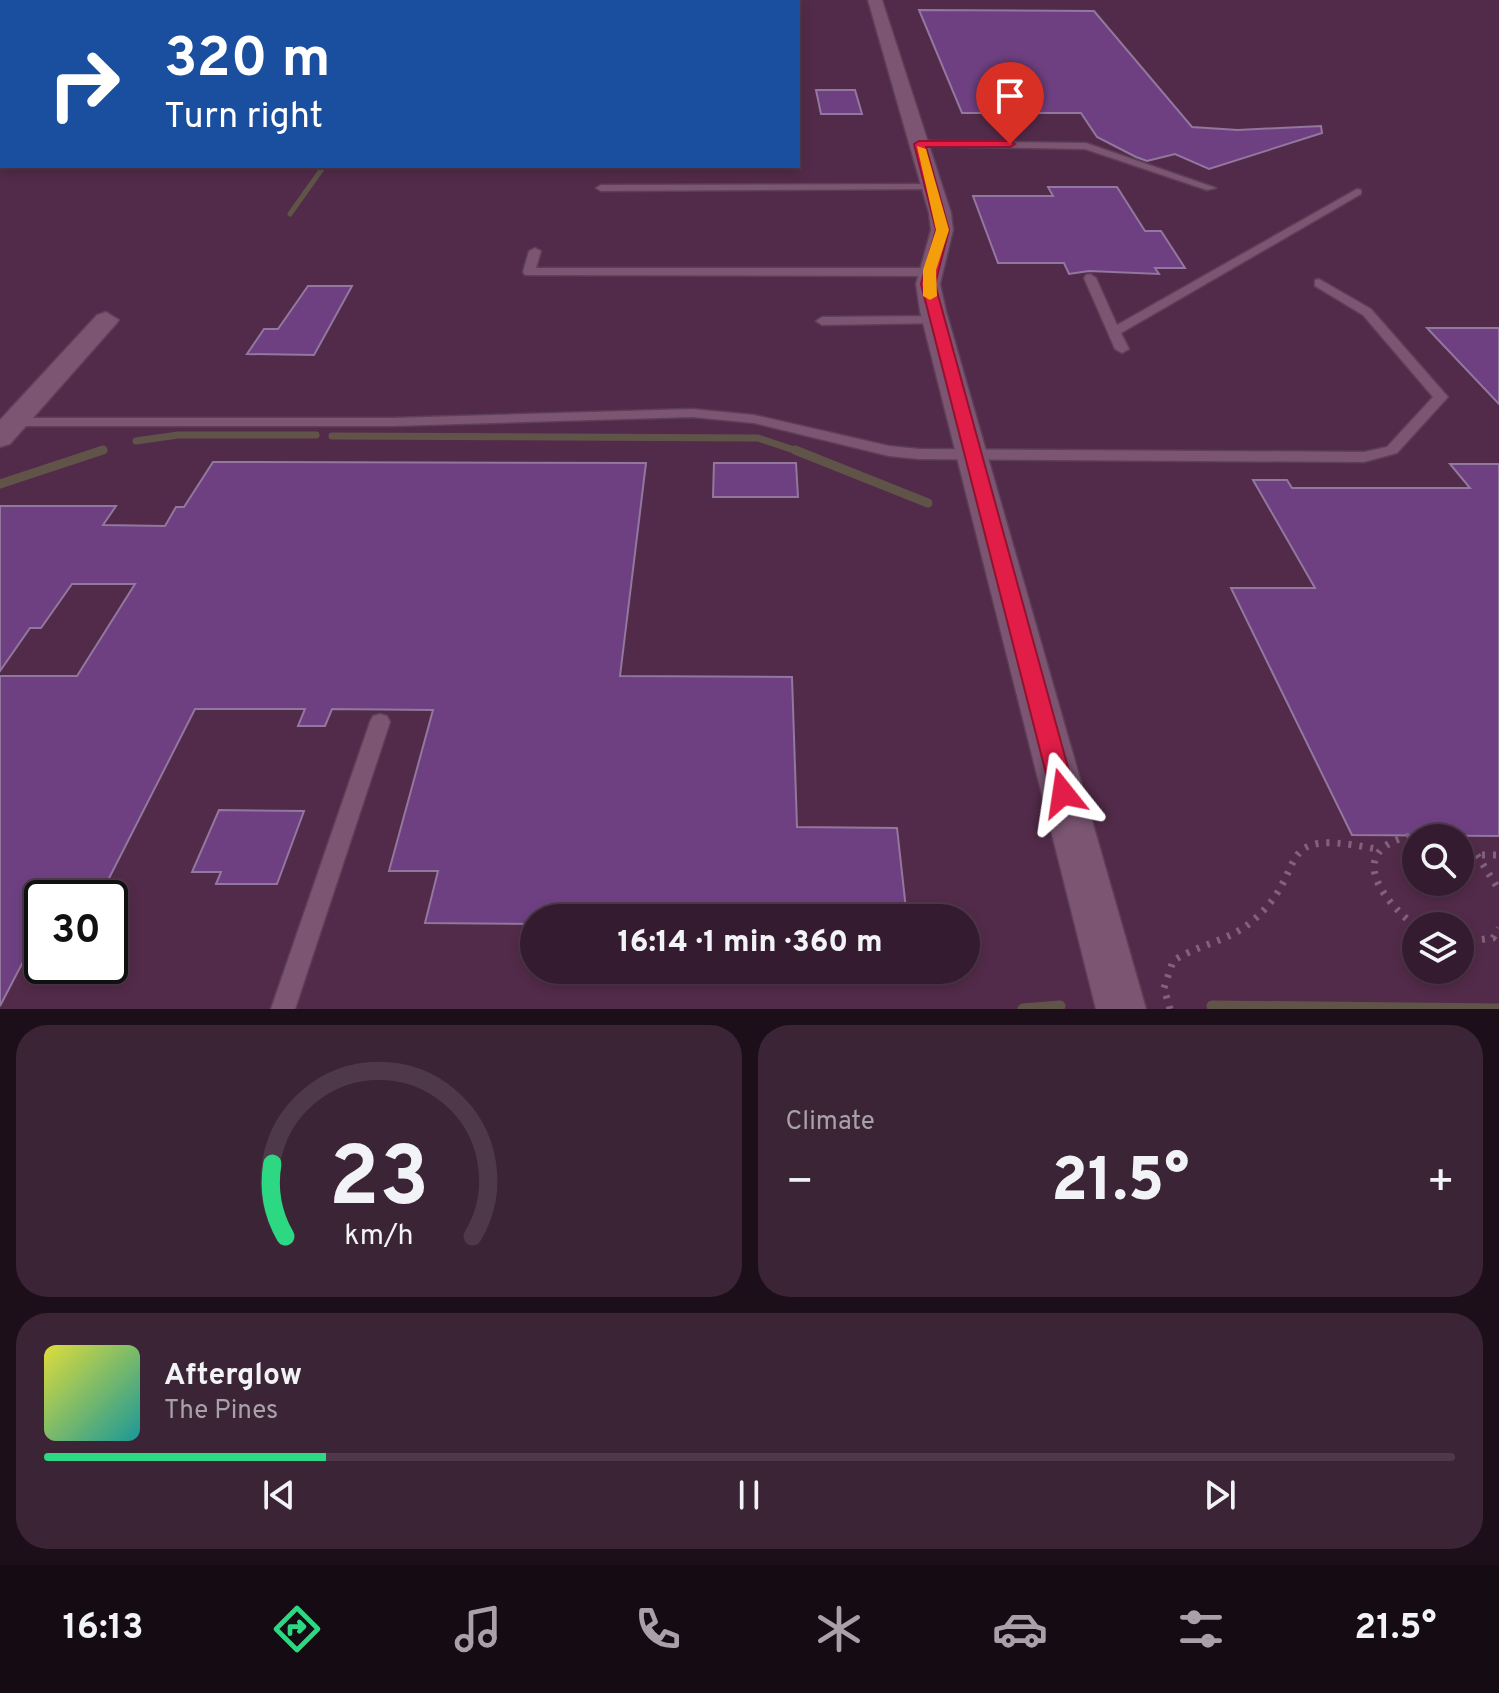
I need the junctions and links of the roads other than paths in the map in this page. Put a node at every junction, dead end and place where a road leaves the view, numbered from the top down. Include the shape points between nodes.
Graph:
1 (875, 0) edge
2 (919, 144) junction
3 (932, 187) junction
4 (601, 188) dead end
5 (1211, 188) dead end
6 (1357, 192) dead end
7 (535, 251) dead end
8 (929, 272) junction
9 (1090, 278) dead end
10 (1319, 283) dead end
11 (106, 320) dead end
12 (936, 320) junction
13 (822, 321) dead end
14 (1114, 332) junction
15 (1122, 349) dead end
16 (7, 430) edge
17 (972, 454) junction
18 (380, 722) dead end
19 (283, 1009) edge
20 (1121, 1009) edge

1 - 2 street
2 - 3 street
2 - 5 lane via 1086,146
3 - 4 lane
3 - 8 street via 942,230
6 - 14 lane
7 - 8 lane via 529,272
8 - 12 street
9 - 14 lane
10 - 17 lane via 1367,312 1441,397 1392,450 1364,457
11 - 16 street
12 - 13 lane
12 - 17 street
14 - 15 lane
16 - 17 lane via 692,413 754,419 889,451
17 - 20 street
18 - 19 lane

